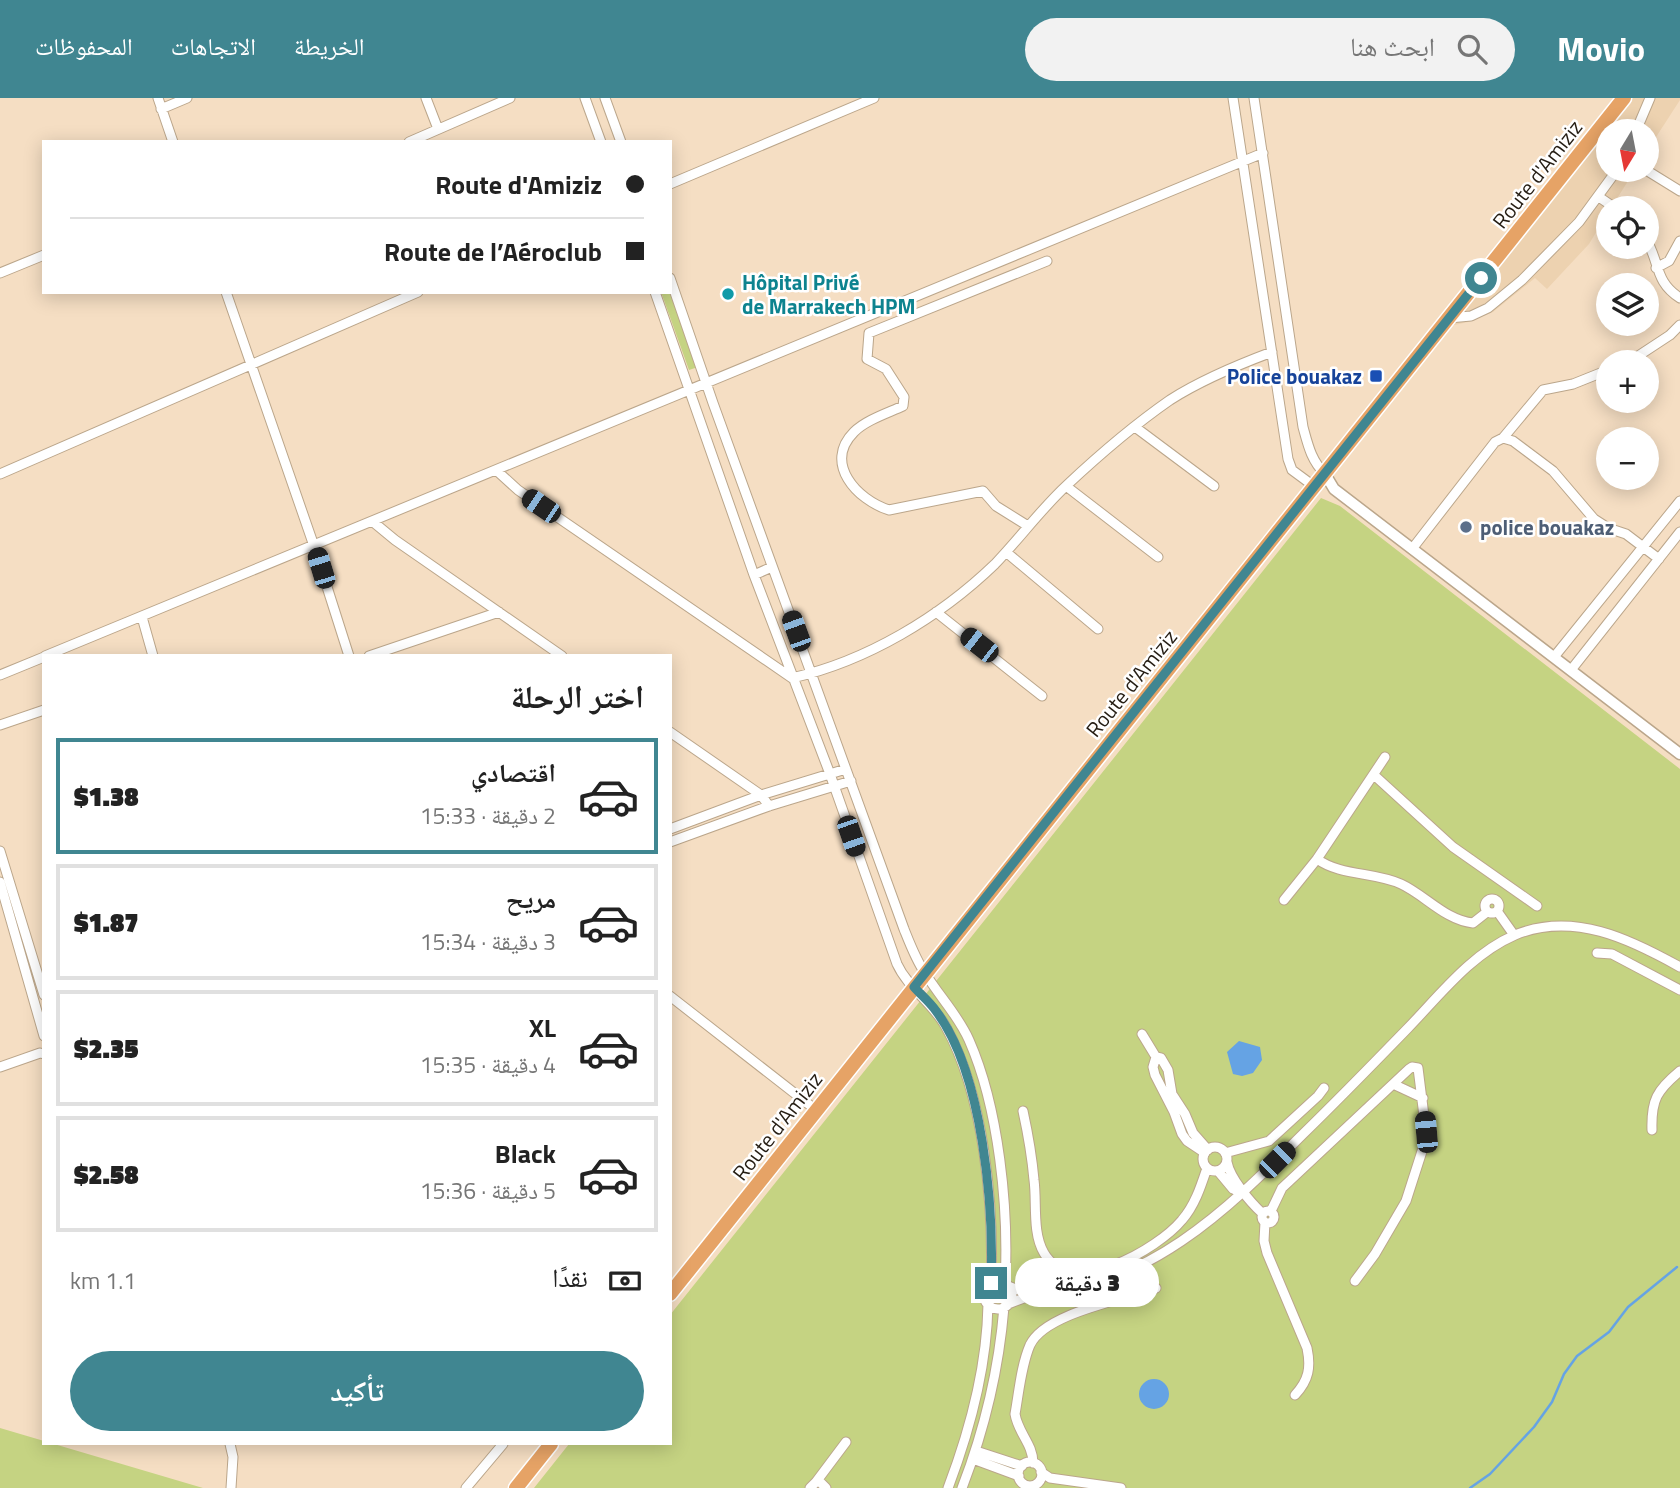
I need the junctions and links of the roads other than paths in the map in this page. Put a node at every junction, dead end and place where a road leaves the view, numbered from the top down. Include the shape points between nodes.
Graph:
1 (158, 98) edge
2 (187, 98) edge
3 (426, 98) edge
4 (510, 98) edge
5 (585, 98) edge
6 (605, 98) edge
7 (874, 98) edge
8 (1233, 98) edge
9 (1254, 98) edge
10 (1624, 98) edge
11 (1650, 98) edge
12 (162, 109) junction
13 (1641, 119) edge
14 (438, 129) junction
15 (172, 140) edge
16 (413, 140) edge
17 (600, 140) edge
18 (620, 140) edge
19 (1263, 153) junction
20 (1243, 161) junction
21 (1659, 178) edge
22 (672, 183) edge
23 (1680, 191) edge
24 (1596, 201) edge
25 (1680, 241) edge
26 (42, 256) edge
27 (1653, 259) edge
28 (1048, 261) dead end
29 (1656, 268) junction
30 (0, 273) edge
31 (672, 284) edge
32 (227, 294) edge
33 (413, 294) edge
34 (655, 294) edge
35 (1680, 298) edge
36 (1449, 318) junction
37 (1680, 325) edge
38 (1648, 350) edge
39 (1272, 352) junction
40 (250, 365) junction
41 (1596, 375) edge
42 (706, 383) junction
43 (688, 390) junction
44 (1135, 427) junction
45 (1503, 438) junction
46 (496, 470) junction
47 (0, 474) edge
48 (1325, 474) junction
49 (1066, 486) junction
50 (1214, 486) dead end
51 (1315, 487) junction
52 (1334, 489) junction
53 (1680, 501) edge
54 (372, 521) junction
55 (1028, 526) junction
56 (1680, 532) edge
57 (314, 546) junction
58 (1644, 547) junction
59 (1412, 549) junction
60 (1006, 552) junction
61 (1158, 557) dead end
62 (1659, 559) junction
63 (772, 567) junction
64 (754, 575) junction
65 (499, 612) junction
66 (936, 612) junction
67 (142, 617) junction
68 (1098, 629) dead end
69 (49, 654) edge
70 (152, 654) edge
71 (348, 654) edge
72 (375, 654) edge
73 (559, 654) edge
74 (42, 657) edge
75 (1554, 657) junction
76 (1570, 670) junction
77 (812, 673) junction
78 (0, 675) edge
79 (792, 678) junction
80 (1042, 696) dead end
81 (42, 711) edge
82 (0, 725) edge
83 (672, 733) edge
84 (1680, 754) edge
85 (1385, 757) dead end
86 (846, 769) junction
87 (830, 774) junction
88 (1374, 775) junction
89 (850, 781) junction
90 (834, 786) junction
91 (761, 795) junction
92 (769, 806) junction
93 (672, 828) edge
94 (672, 841) edge
95 (0, 851) edge
96 (1317, 859) junction
97 (0, 882) edge
98 (1505, 886) junction
99 (1284, 900) dead end
100 (1537, 906) dead end
101 (1493, 908) junction
102 (1514, 936) junction
103 (1597, 953) dead end
104 (1680, 967) edge
105 (925, 973) junction
106 (914, 987) junction
107 (42, 988) edge
108 (1680, 990) edge
109 (672, 998) edge
110 (40, 1002) edge
111 (1142, 1034) dead end
112 (42, 1052) edge
113 (0, 1067) edge
114 (1680, 1071) edge
115 (1393, 1084) junction
116 (1324, 1088) dead end
117 (1423, 1098) junction
118 (816, 1110) junction
119 (1023, 1111) dead end
120 (1652, 1130) dead end
121 (1206, 1151) junction
122 (1226, 1157) junction
123 (1207, 1168) junction
124 (1218, 1171) junction
125 (1243, 1193) junction
126 (1266, 1216) junction
127 (1355, 1281) dead end
128 (991, 1283) junction
129 (1007, 1285) junction
130 (1156, 1288) dead end
131 (672, 1290) edge
132 (1032, 1295) junction
133 (988, 1304) junction
134 (1006, 1305) junction
135 (1295, 1395) dead end
136 (846, 1442) dead end
137 (230, 1445) edge
138 (502, 1445) edge
139 (550, 1445) edge
140 (974, 1455) junction
141 (1034, 1463) junction
142 (1022, 1466) junction
143 (1040, 1476) junction
144 (1019, 1482) edge
145 (813, 1485) edge
146 (231, 1488) edge
147 (466, 1488) edge
148 (516, 1488) edge
149 (826, 1488) edge
150 (948, 1488) edge
151 (962, 1488) edge
152 (1121, 1488) edge

1 - 12 street
2 - 12 street
3 - 14 street
4 - 14 street
5 - 17 street
6 - 18 street
7 - 22 street
8 - 20 street
9 - 19 street
10 - 36 main road, Route d'Amiziz
11 - 13 street
12 - 15 street
14 - 16 street
19 - 20 street
19 - 48 street via 1303,427 1310,453
20 - 39 street
20 - 42 street
21 - 23 street
24 - 36 street via 1552,252 1489,308
25 - 29 street via 1669,261
26 - 30 street
27 - 29 street
28 - 55 street via 869,333 867,359 886,369 904,397 902,406 856,429 849,437 842,464 853,487 876,506 889,510 984,491 996,506
29 - 35 street via 1670,292
31 - 42 street
32 - 40 street
33 - 40 street
34 - 43 street
36 - 48 main road, Route d'Amiziz
37 - 38 street
39 - 44 street via 1172,399
39 - 51 street via 1288,459 1292,470
40 - 47 street
40 - 57 street
41 - 45 street via 1543,390
42 - 43 street
42 - 63 street
43 - 46 street
43 - 64 street
44 - 49 street
44 - 50 street
45 - 58 street via 1553,471 1594,519
45 - 59 street via 1495,442
46 - 54 street
46 - 79 street via 518,490
48 - 51 main road, Route d'Amiziz
48 - 52 street
49 - 55 street
49 - 61 street
51 - 52 street
51 - 105 main road, Route d'Amiziz
52 - 59 street
53 - 58 street
54 - 57 street
54 - 65 street
55 - 60 street
56 - 62 street
57 - 67 street
57 - 71 street
58 - 62 street
58 - 75 street
59 - 75 street
60 - 66 street
60 - 68 street
62 - 76 street
63 - 64 street
63 - 77 street
64 - 79 street
65 - 72 street
65 - 73 street
66 - 77 street via 883,644
66 - 80 street
67 - 69 street
67 - 70 street
74 - 78 street
75 - 76 street
76 - 84 street
77 - 79 street
77 - 86 street
79 - 87 street
81 - 82 street
83 - 91 street
85 - 88 street
86 - 87 street
86 - 89 street
87 - 90 street
87 - 91 street
88 - 96 street
88 - 98 street via 1453,847
89 - 90 street
89 - 105 street via 904,929
90 - 92 street
90 - 106 street via 897,964
91 - 92 street
91 - 93 street
92 - 94 street
95 - 107 street
96 - 99 street
96 - 101 street via 1331,867 1400,884 1461,921 1473,923
97 - 110 street
98 - 100 street
98 - 101 street
101 - 102 street
102 - 104 street via 1546,927 1595,929 1620,936
102 - 125 street via 1469,964
103 - 108 street via 1612,954
105 - 106 main road, Route d'Amiziz
105 - 129 street via 958,1018 982,1082 1002,1183
106 - 118 main road, Route d'Amiziz
106 - 128 street via 946,1027 972,1097 988,1196
109 - 118 street
111 - 121 street via 1156,1057 1166,1063 1171,1094
112 - 113 street
114 - 120 street via 1653,1102
115 - 117 street
115 - 117 street via 1415,1066
115 - 126 street via 1282,1188
116 - 122 street via 1269,1141
117 - 127 street via 1424,1145 1406,1201
118 - 131 main road, Route d'Amiziz
119 - 123 street via 1038,1239 1047,1259 1064,1269 1098,1270 1158,1243 1191,1209
121 - 122 street via 1219,1148
121 - 123 street
122 - 124 street
122 - 125 street via 1228,1171
123 - 124 street
124 - 125 street via 1233,1189
125 - 126 street
125 - 132 street via 1175,1246 1139,1267 1085,1288
126 - 135 street via 1267,1253 1310,1360 1304,1385
128 - 129 street
128 - 133 street via 985,1290
129 - 132 street
129 - 134 street via 1012,1297
130 - 141 street via 1055,1320 1036,1336 1015,1414
132 - 134 street
133 - 134 street via 996,1308
133 - 150 street via 977,1387
134 - 140 street
136 - 145 street
137 - 146 street
138 - 147 street
139 - 148 main road
140 - 142 street
140 - 144 street
140 - 151 street
141 - 142 street
141 - 143 street
142 - 144 street
143 - 144 street via 1031,1486
143 - 152 street
145 - 149 street via 820,1482

